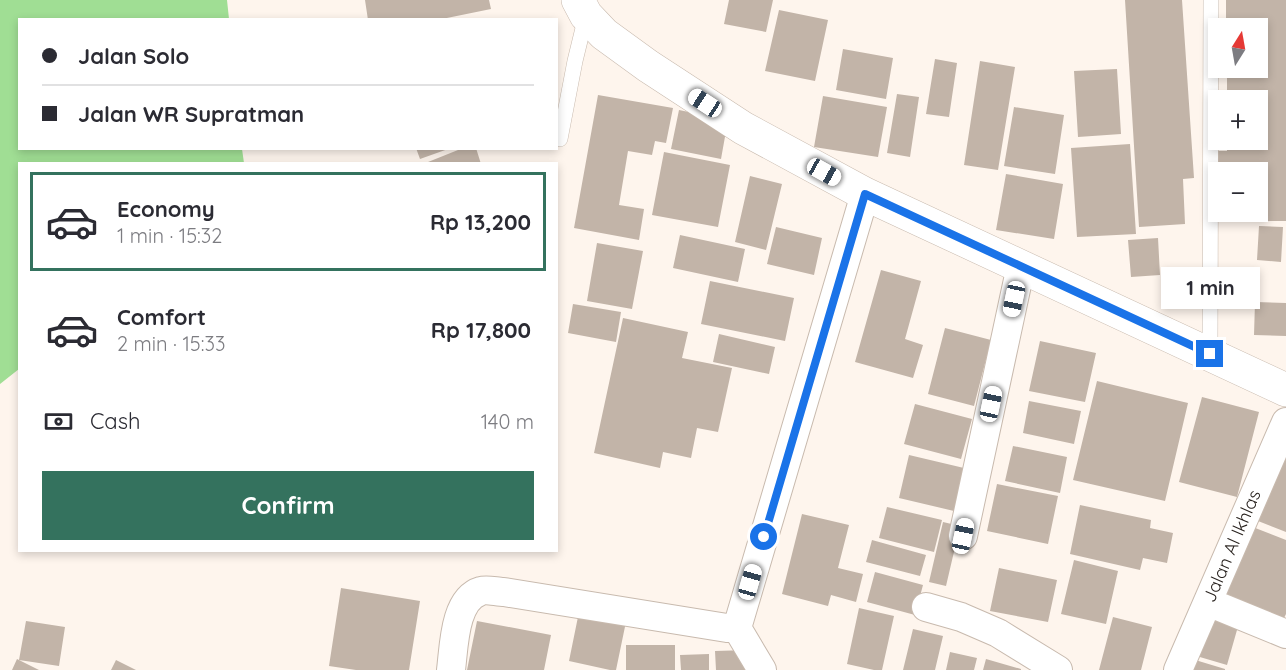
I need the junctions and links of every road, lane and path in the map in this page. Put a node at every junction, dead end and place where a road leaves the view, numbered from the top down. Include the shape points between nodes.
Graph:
1 (1211, 0) edge
2 (582, 7) edge
3 (560, 139) dead end
4 (865, 194) junction
5 (1021, 266) junction
6 (1210, 354) junction
7 (1286, 390) edge
8 (1286, 422) edge
9 (963, 536) dead end
10 (1208, 602) junction
11 (926, 607) dead end
12 (737, 628) junction
13 (1286, 633) edge
14 (451, 670) edge
15 (762, 670) edge
16 (1058, 670) edge
17 (1178, 670) edge

1 - 6 lane
2 - 3 lane
2 - 4 main road via 604,34 648,66 743,128
4 - 5 main road
4 - 12 street
5 - 6 main road
5 - 9 street
6 - 7 main road
8 - 10 street, Jalan Al Ikhlas
10 - 13 street
10 - 17 street, Jalan Al Ikhlas
11 - 16 street via 998,633
12 - 14 street via 482,590 464,604
12 - 15 street

